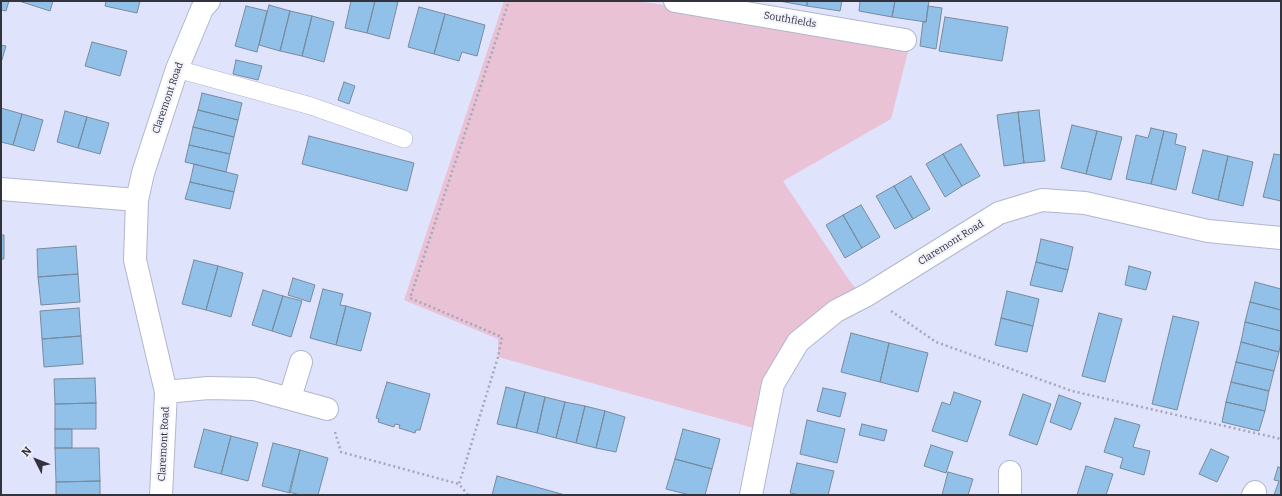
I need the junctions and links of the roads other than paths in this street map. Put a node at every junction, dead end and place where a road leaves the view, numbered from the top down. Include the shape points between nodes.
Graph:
1 (209, 1) edge
2 (675, 1) edge
3 (905, 40) dead end
4 (177, 69) junction
5 (404, 139) dead end
6 (1, 189) edge
7 (137, 200) junction
8 (1281, 238) edge
9 (301, 362) dead end
10 (166, 392) junction
11 (290, 398) junction
12 (327, 409) road end
13 (1010, 472) dead end
14 (162, 495) edge
15 (751, 495) edge
16 (1010, 495) edge

1 - 4 street, Claremont Road via 202,9
2 - 3 street, Southfields
4 - 5 lane via 310,106
4 - 7 street, Claremont Road via 143,173
6 - 7 street
7 - 10 street, Claremont Road via 135,260
8 - 15 street, Claremont Road via 1208,232 1085,203 1042,200 999,213 836,311 798,342 773,384
9 - 11 street
10 - 11 street, Claremont Road via 208,388 254,389
10 - 14 street, Claremont Road
11 - 12 street, Claremont Road
13 - 16 street

